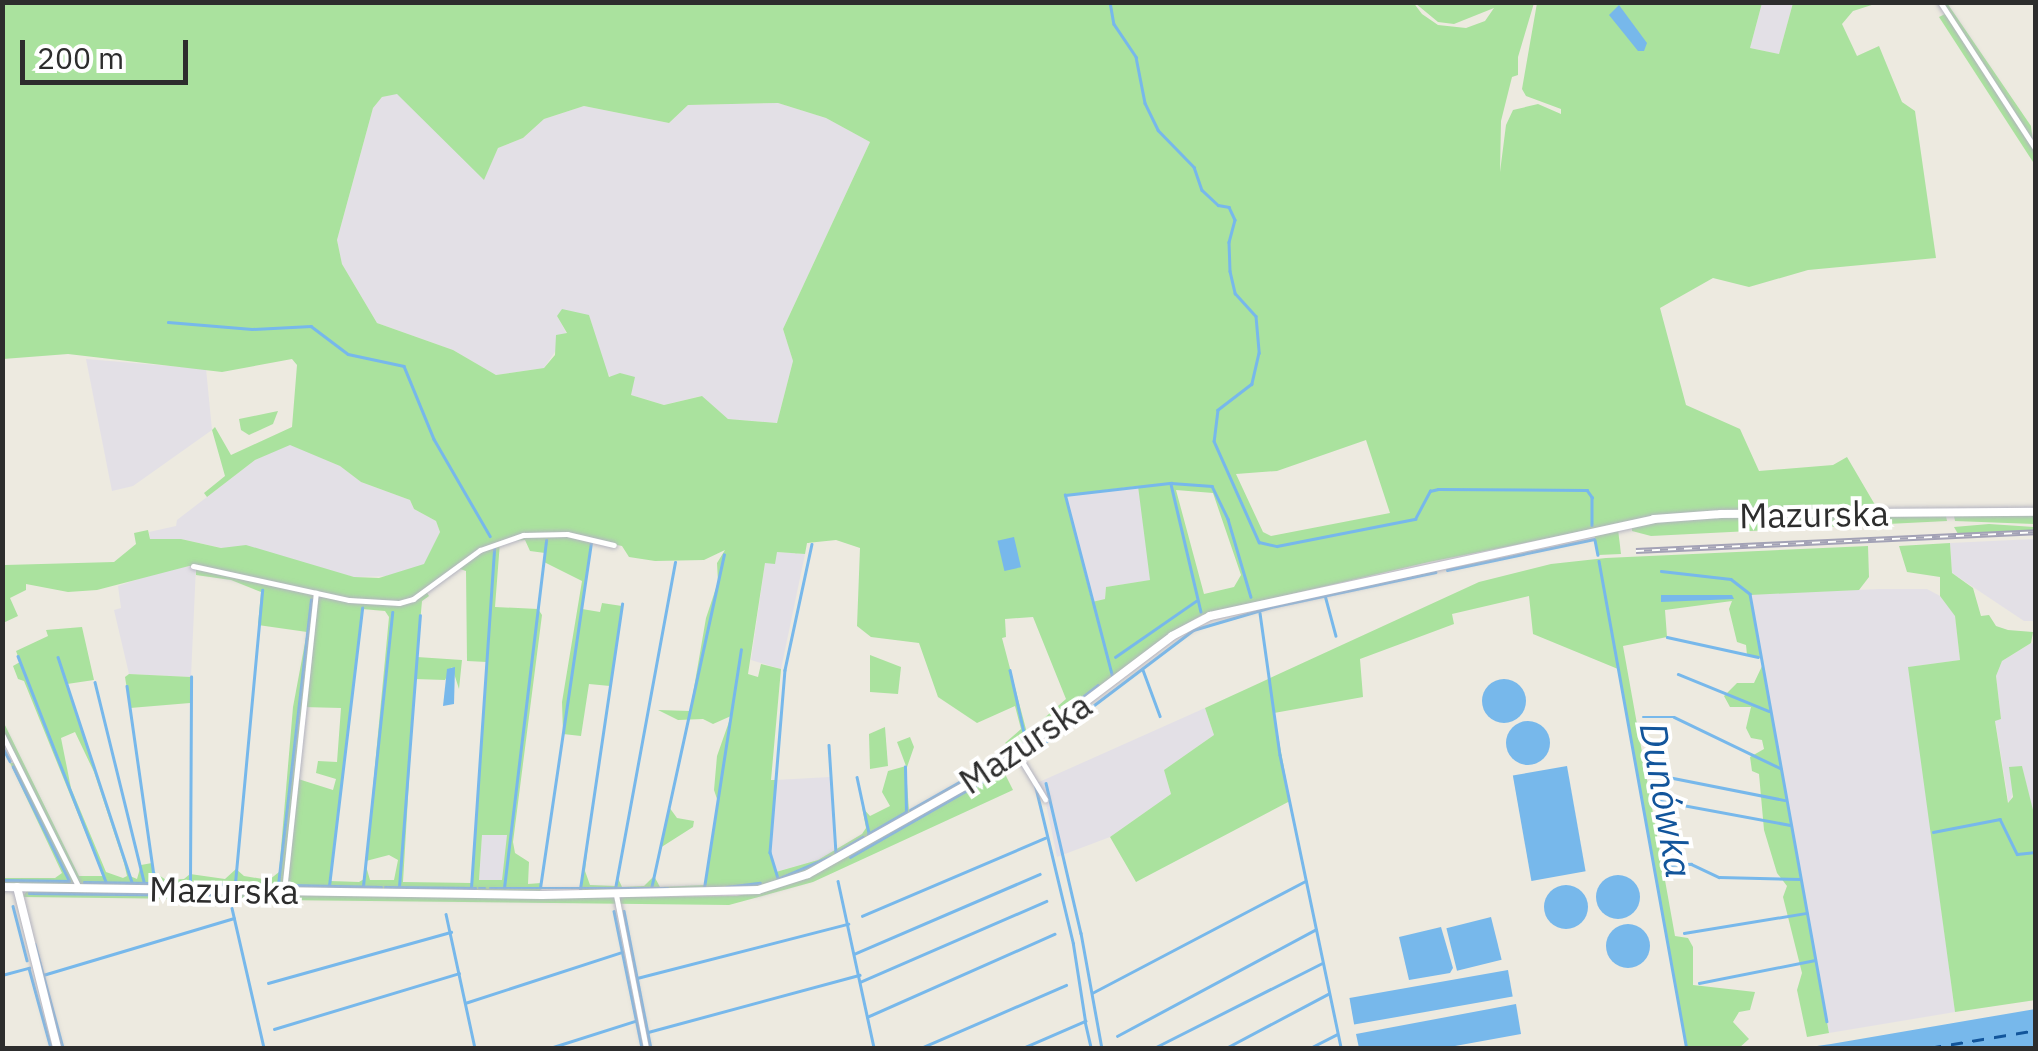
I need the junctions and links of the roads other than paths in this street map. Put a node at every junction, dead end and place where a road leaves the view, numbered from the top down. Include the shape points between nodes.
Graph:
1 (1940, 2) edge
2 (2036, 150) edge
3 (2036, 512) edge
4 (614, 545) dead end
5 (193, 566) dead end
6 (316, 593) junction
7 (2, 734) edge
8 (1018, 755) junction
9 (1045, 799) dead end
10 (2, 887) edge
11 (17, 888) junction
12 (79, 888) junction
13 (284, 891) junction
14 (616, 895) junction
15 (57, 1048) edge
16 (646, 1048) edge

1 - 2 street
3 - 8 main road, Mazurska via 1672,517 1223,612 1183,628
4 - 6 street via 538,532 480,550 405,602
5 - 6 street
6 - 13 street
7 - 12 street
8 - 9 street
8 - 14 main road, Mazurska via 788,882 738,893
10 - 11 main road, Mazurska
11 - 12 main road, Mazurska
11 - 15 main road
12 - 13 main road, Mazurska
13 - 14 main road, Mazurska
14 - 16 street

